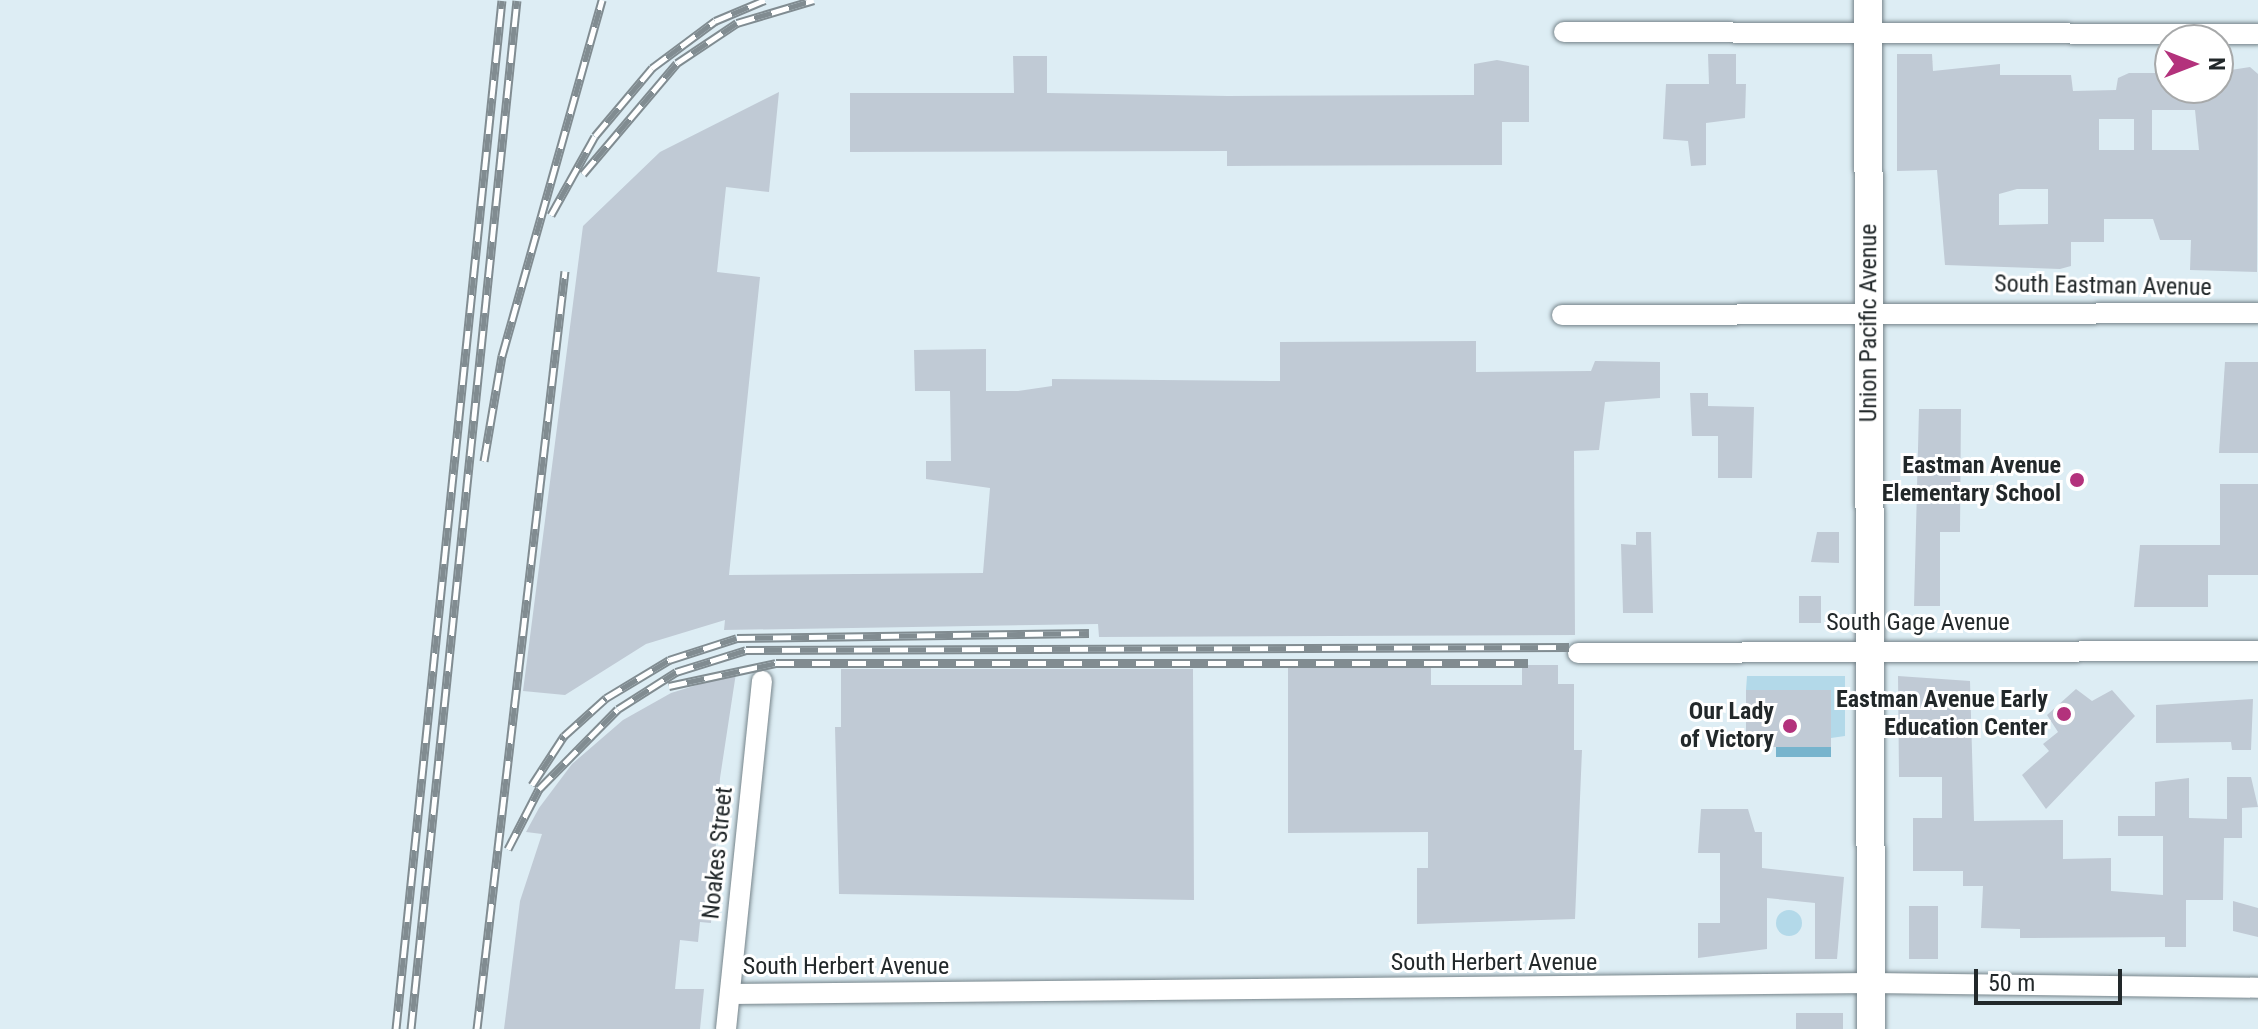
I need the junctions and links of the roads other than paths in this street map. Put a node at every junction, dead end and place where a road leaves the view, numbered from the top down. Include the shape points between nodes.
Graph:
1 (1868, 0) edge
2 (1564, 32) dead end
3 (1868, 33) junction
4 (2258, 34) edge
5 (1870, 311) junction
6 (2258, 313) edge
7 (1562, 315) dead end
8 (1870, 648) junction
9 (2258, 651) edge
10 (1578, 653) dead end
11 (762, 681) dead end
12 (1871, 983) junction
13 (2258, 988) edge
14 (730, 994) junction
15 (726, 1029) edge
16 (1871, 1029) edge

1 - 3 street, Union Pacific Avenue
2 - 3 street
3 - 4 street
3 - 5 street, Union Pacific Avenue
5 - 6 street, South Eastman Avenue via 1883,305
5 - 7 street, South Eastman Avenue
5 - 8 street, Union Pacific Avenue
8 - 9 street, South Gage Avenue
8 - 10 street, South Gage Avenue
8 - 12 street, Union Pacific Avenue
11 - 14 street, Noakes Street
12 - 13 street, South Herbert Avenue
12 - 14 street, South Herbert Avenue
12 - 16 street, Union Pacific Avenue
14 - 15 street, Noakes Street

